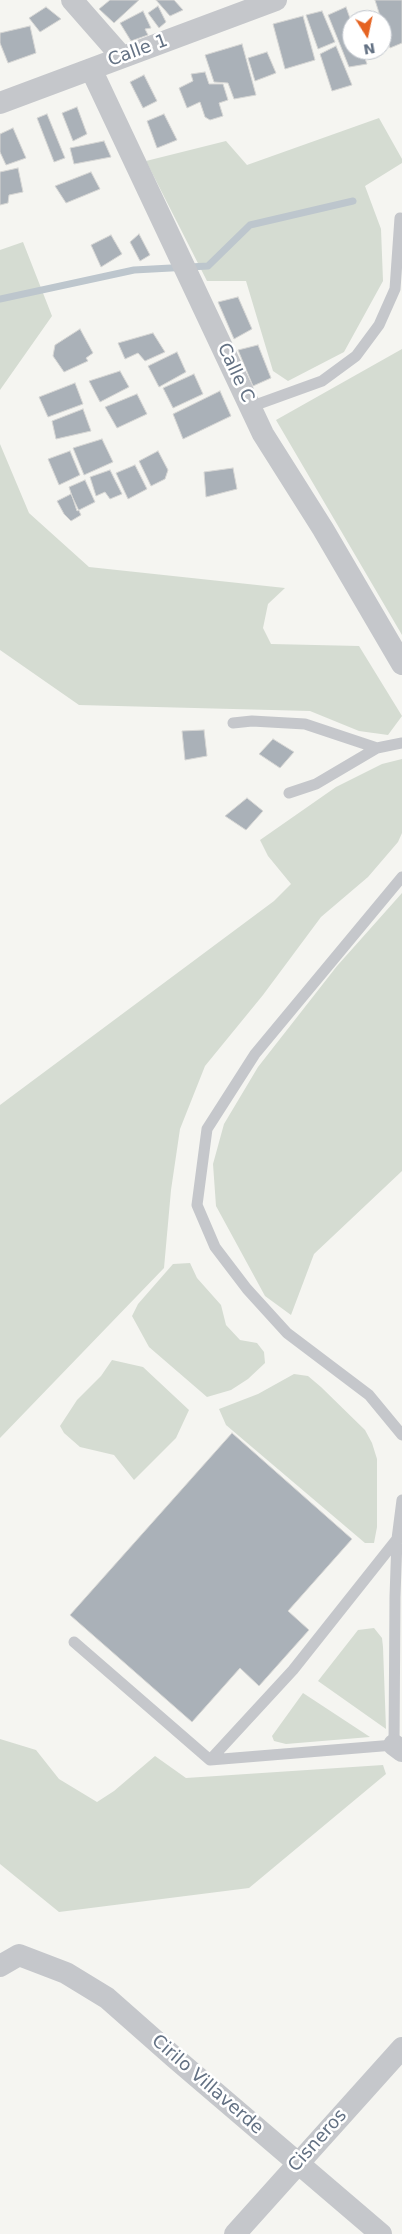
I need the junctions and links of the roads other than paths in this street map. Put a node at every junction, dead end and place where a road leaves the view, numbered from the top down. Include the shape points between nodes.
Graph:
1 (72, 0) edge
2 (276, 0) edge
3 (122, 57) junction
4 (91, 69) junction
5 (0, 103) edge
6 (400, 218) dead end
7 (250, 407) junction
8 (402, 664) edge
9 (233, 724) dead end
10 (402, 743) edge
11 (377, 748) junction
12 (288, 793) dead end
13 (402, 878) edge
14 (402, 1435) edge
15 (402, 1500) edge
16 (400, 1538) edge
17 (74, 1642) dead end
18 (398, 1748) edge
19 (210, 1760) junction
20 (0, 1966) edge
21 (402, 2048) edge
22 (298, 2163) junction
23 (235, 2234) edge
24 (381, 2234) edge

1 - 3 street
2 - 3 street, Calle 1
3 - 4 street, Calle 1
4 - 5 street, Calle 1
4 - 7 street, Calle C
6 - 7 lane via 394,289 379,325 356,356 322,381
7 - 8 street, Calle C via 263,434
9 - 11 lane via 252,721 305,724
10 - 11 lane
11 - 12 lane via 316,784
13 - 14 lane via 254,1054 207,1129 197,1206 214,1247 247,1289 287,1333 369,1395
15 - 16 lane
16 - 18 lane
16 - 19 lane via 292,1670
17 - 19 lane
18 - 19 lane
20 - 22 street, Cirilo Villaverde via 20,1956 66,1972 107,1998
21 - 22 street, Cisneros
22 - 23 street, Cisneros
22 - 24 street, Cirilo Villaverde

